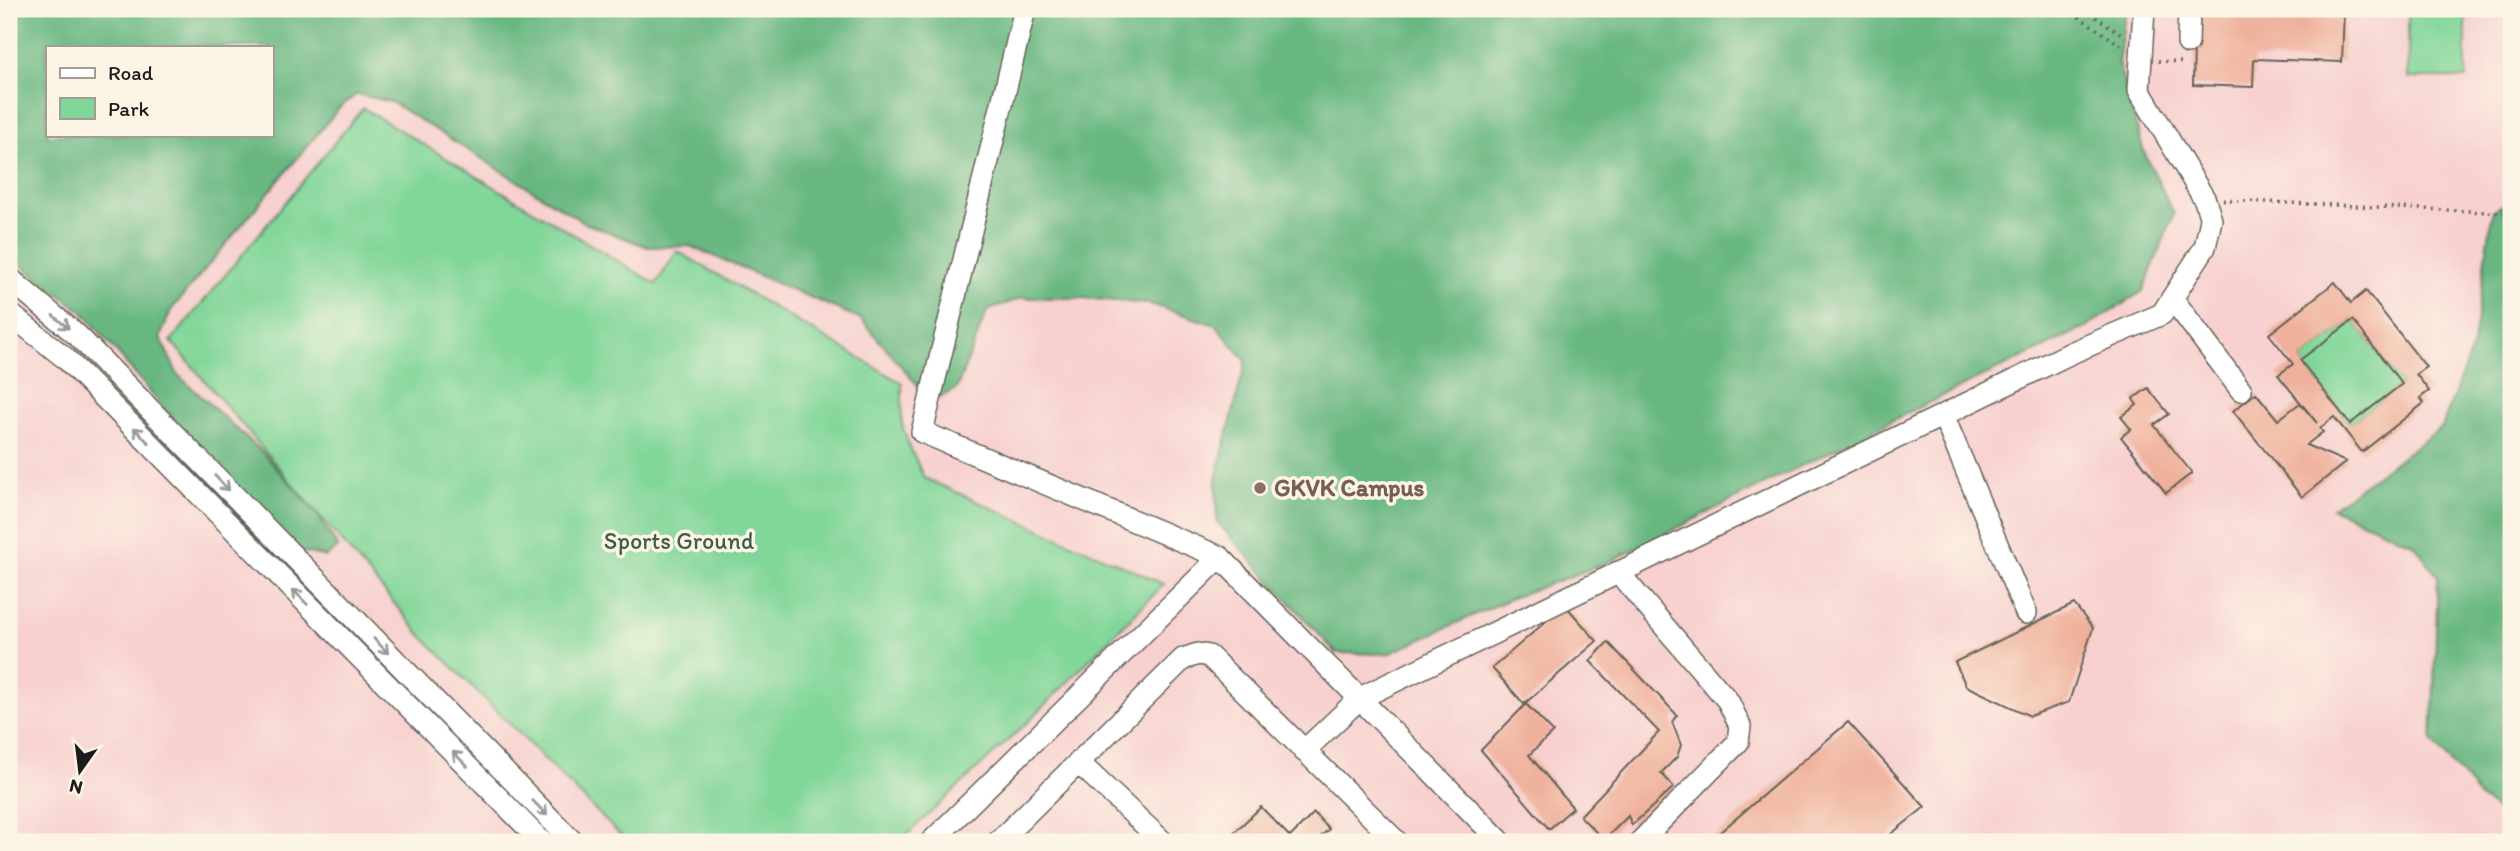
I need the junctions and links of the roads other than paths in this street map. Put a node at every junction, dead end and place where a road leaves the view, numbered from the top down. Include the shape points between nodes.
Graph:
1 (1025, 9) edge
2 (2144, 9) edge
3 (2189, 9) edge
4 (2188, 43) dead end
5 (9, 278) edge
6 (2172, 298) junction
7 (9, 313) edge
8 (2241, 390) dead end
9 (1943, 415) junction
10 (1220, 557) junction
11 (1618, 572) junction
12 (2026, 613) dead end
13 (1360, 698) junction
14 (1304, 751) junction
15 (1079, 763) junction
16 (942, 838) edge
17 (542, 842) edge
18 (573, 842) edge
19 (998, 842) edge
20 (1163, 842) edge
21 (1397, 842) edge
22 (1501, 842) edge
23 (1640, 842) edge

1 - 10 lane via 922,432
2 - 6 lane via 2139,90 2205,200 2211,220 2205,247
3 - 4 lane
5 -> 18 lane via 78,336
6 - 8 lane
6 - 9 lane via 2162,314
17 -> 7 lane via 65,358
9 - 11 lane
9 - 12 lane
10 - 13 lane
10 - 16 lane
11 - 13 lane
11 - 23 lane via 1728,701 1740,726 1738,742
13 - 14 lane
13 - 22 lane
14 - 15 lane via 1209,656 1198,653 1183,659
14 - 21 lane
15 - 19 lane
15 - 20 lane

